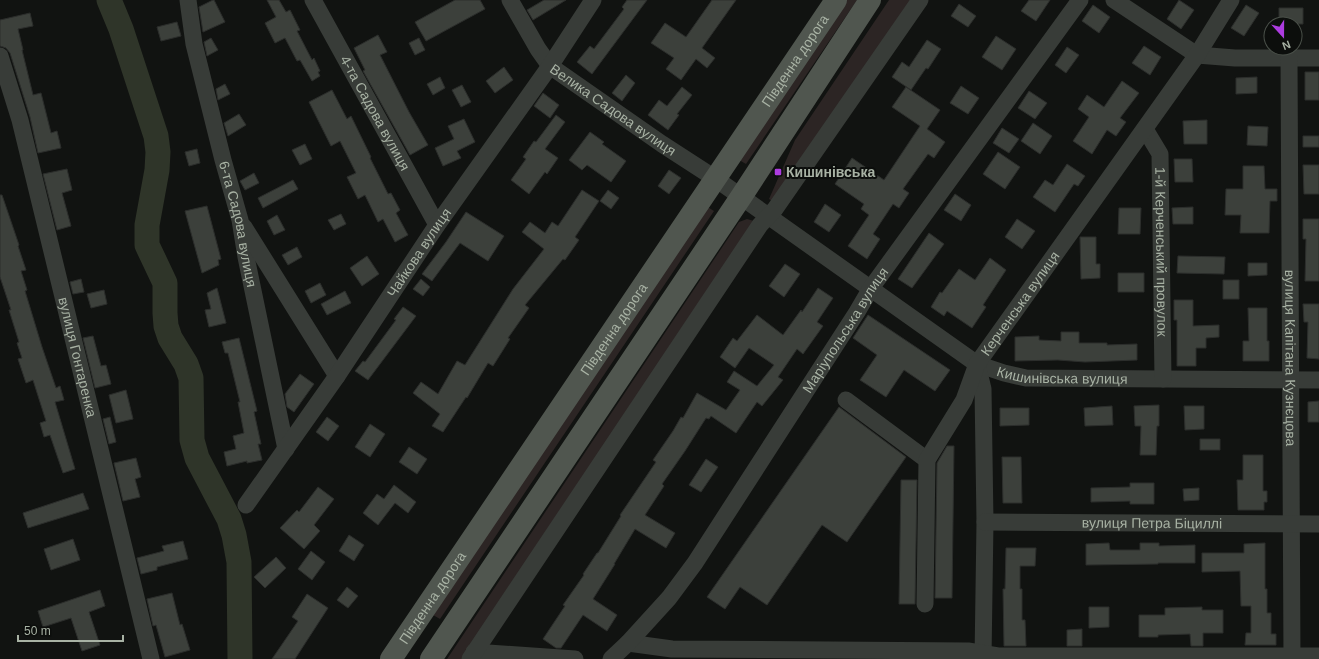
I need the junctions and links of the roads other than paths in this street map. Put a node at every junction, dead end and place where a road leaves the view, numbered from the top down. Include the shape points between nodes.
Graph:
1 (188, 0) edge
2 (313, 0) edge
3 (510, 0) edge
4 (593, 0) edge
5 (836, 0) edge
6 (870, 0) edge
7 (920, 0) edge
8 (1080, 0) edge
9 (1114, 0) edge
10 (1231, 0) edge
11 (1197, 55) junction
12 (0, 56) edge
13 (1288, 58) junction
14 (1319, 58) edge
15 (550, 66) junction
16 (1145, 129) junction
17 (716, 179) junction
18 (741, 197) junction
19 (768, 217) junction
20 (240, 220) junction
21 (437, 225) junction
22 (871, 288) junction
23 (977, 364) junction
24 (337, 376) junction
25 (1163, 379) junction
26 (1290, 380) junction
27 (1319, 380) edge
28 (846, 400) dead end
29 (286, 449) junction
30 (927, 460) junction
31 (246, 505) dead end
32 (985, 522) junction
33 (1319, 524) edge
34 (1290, 525) junction
35 (925, 604) dead end
36 (417, 620) junction
37 (444, 639) junction
38 (628, 643) junction
39 (472, 655) edge
40 (983, 656) edge
41 (1319, 656) edge
42 (1292, 658) edge
43 (151, 659) edge
44 (391, 659) edge
45 (431, 659) edge
46 (575, 659) edge
47 (611, 659) edge

1 - 20 street, 6-та Садова вулиця via 194,44
2 - 21 street, 4-та Садова вулиця
3 - 15 street, Велика Садова вулиця
4 - 15 street, Чайкова вулиця
5 - 17 main road, Південна дорога
6 - 18 main road, Південна дорога
7 - 19 street
8 - 22 street, Маріупольська вулиця
9 - 11 street
10 - 11 street, Керченська вулиця
11 - 13 street
11 - 16 street, Керченська вулиця
12 - 43 street, вулиця Гонтаренка via 20,120
13 - 14 street
13 - 26 street, вулиця Капітана Кузнєцова
15 - 17 street, Велика Садова вулиця
15 - 21 street, Чайкова вулиця
16 - 23 street, Керченська вулиця
16 - 25 street, 1-й Керченський провулок via 1160,154
17 - 18 street, Велика Садова вулиця
17 - 36 main road, Південна дорога
18 - 19 street, Кишинівська вулиця
18 - 37 main road, Південна дорога
19 - 22 street, Кишинівська вулиця
19 - 39 street
20 - 24 street
20 - 29 street, 6-та Садова вулиця
21 - 24 street, Чайкова вулиця
22 - 23 street, Кишинівська вулиця
22 - 38 street, Маріупольська вулиця via 695,563 669,598
23 - 25 street, Кишинівська вулиця via 1026,378
23 - 30 street via 964,400
23 - 32 street, Керченська вулиця via 983,384
24 - 29 street, Чайкова вулиця
25 - 26 street, Кишинівська вулиця
26 - 27 street, Кишинівська вулиця
26 - 34 street, вулиця Капітана Кузнєцова
28 - 30 street
29 - 31 street, Чайкова вулиця
30 - 35 street
32 - 34 street, вулиця Петра Біциллі
32 - 40 street, Керченська вулиця
33 - 34 street, вулиця Петра Біциллі
34 - 42 street, вулиця Капітана Кузнєцова
36 - 37 main road
36 - 44 main road, Південна дорога
37 - 45 main road, Південна дорога
38 - 40 street via 672,649 968,651
38 - 47 street, Маріупольська вулиця
39 - 46 street
40 - 42 street
41 - 42 street

